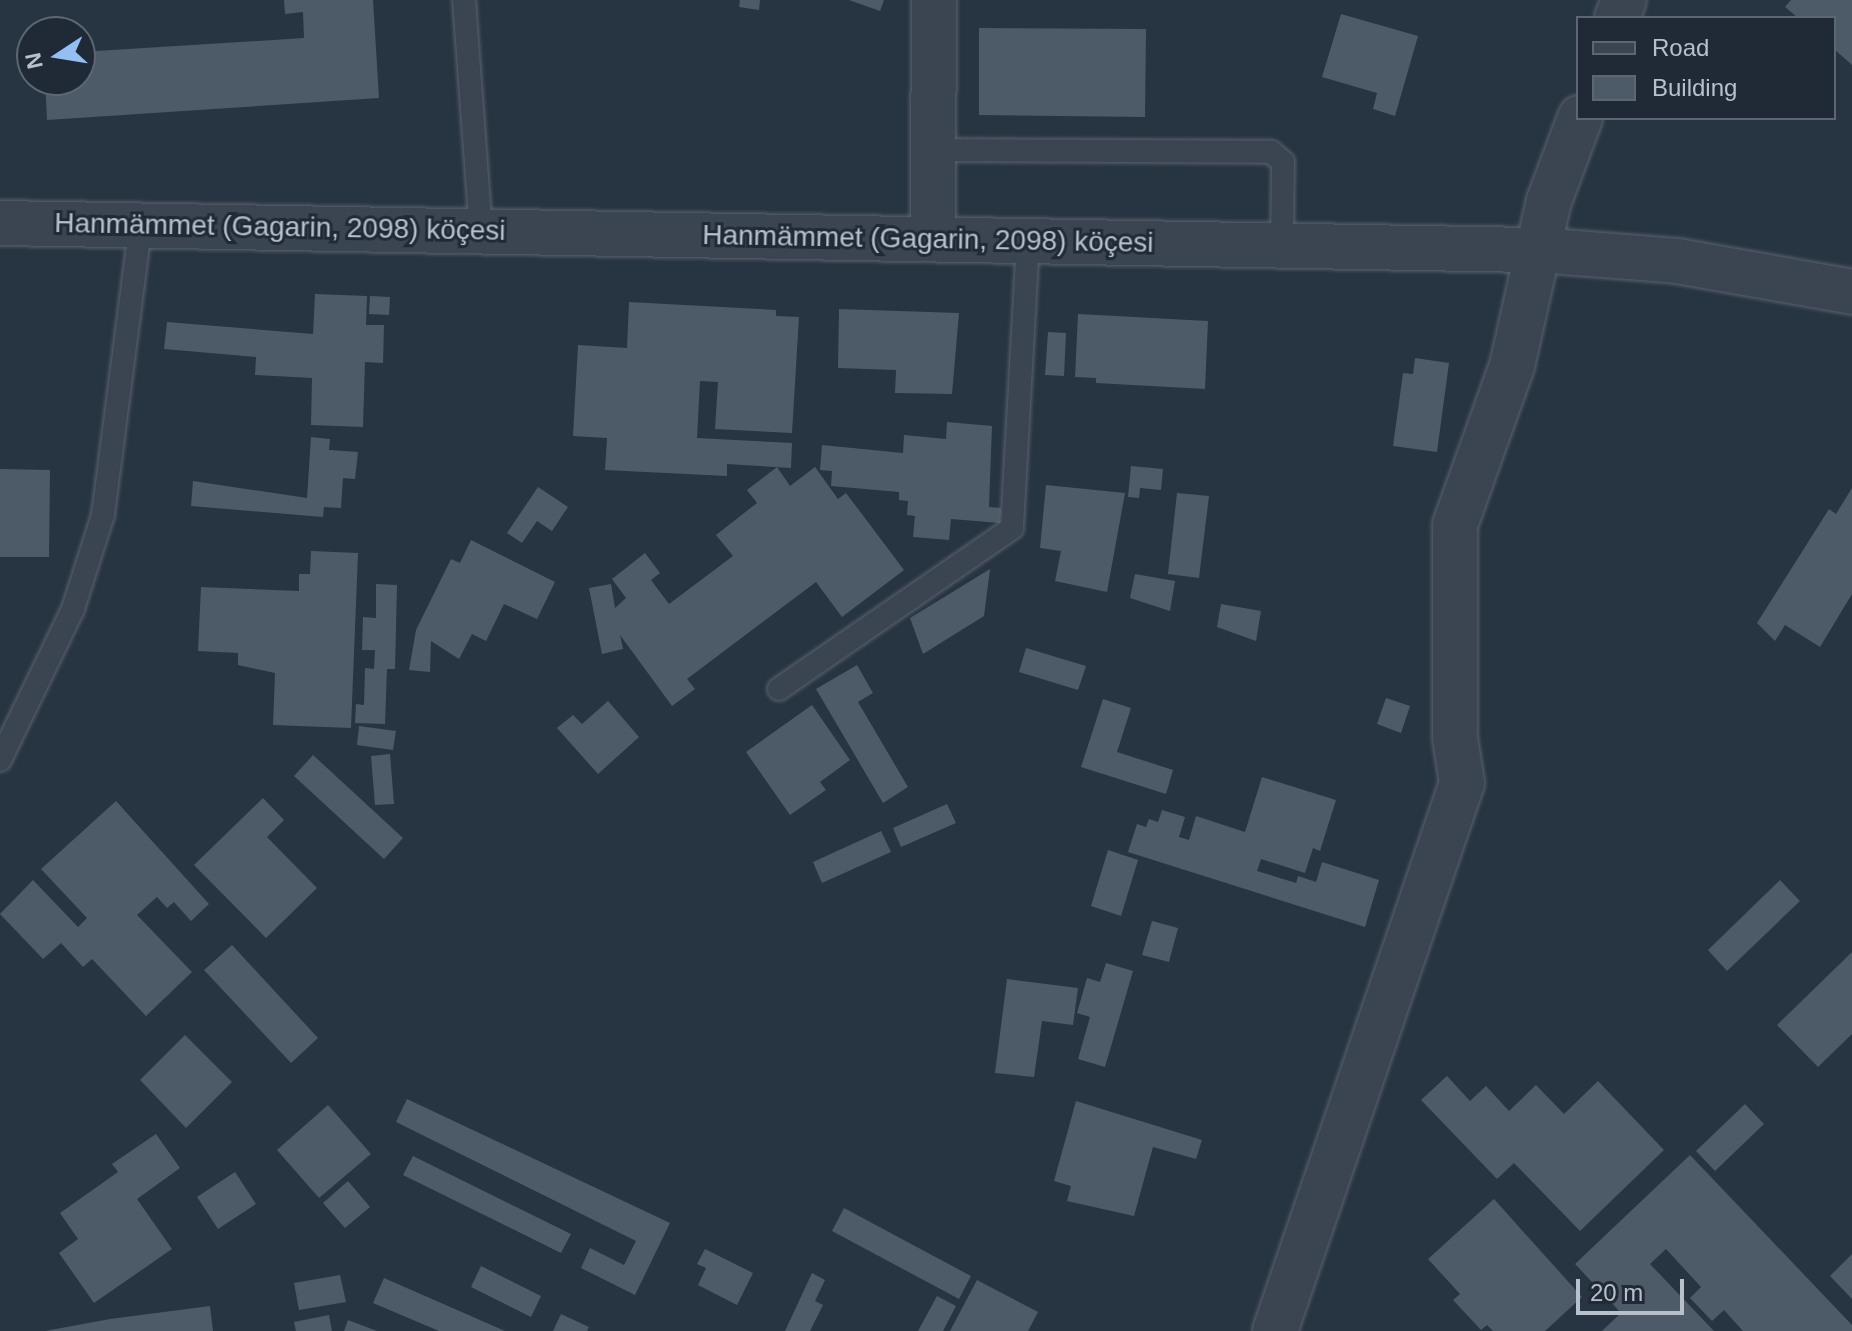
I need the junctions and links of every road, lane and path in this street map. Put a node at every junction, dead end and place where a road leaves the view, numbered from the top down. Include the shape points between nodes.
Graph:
1 (464, 0) edge
2 (934, 0) edge
3 (1579, 120) edge
4 (933, 150) junction
5 (0, 223) edge
6 (141, 224) junction
7 (481, 230) junction
8 (933, 239) junction
9 (1028, 240) junction
10 (1282, 245) junction
11 (1538, 250) junction
12 (1852, 292) edge
13 (779, 689) dead end
14 (0, 760) edge
15 (1275, 1331) edge

1 - 7 lane
2 - 4 street
3 - 11 street via 1549,201
4 - 8 street
4 - 10 lane via 1271,152 1283,162
5 - 6 street, Hanmämmet (Gagarin, 2098) köçesi
6 - 7 street, Hanmämmet (Gagarin, 2098) köçesi
6 - 14 lane via 103,515 73,609
7 - 8 street, Hanmämmet (Gagarin, 2098) köçesi
8 - 9 street, Hanmämmet (Gagarin, 2098) köçesi
9 - 10 street, Hanmämmet (Gagarin, 2098) köçesi
9 - 13 lane via 1012,528
10 - 11 street, Hanmämmet (Gagarin, 2098) köçesi
11 - 12 street, Hanmämmet (Gagarin, 2098) köçesi via 1677,261
11 - 15 street via 1512,366 1455,525 1455,738 1462,783

